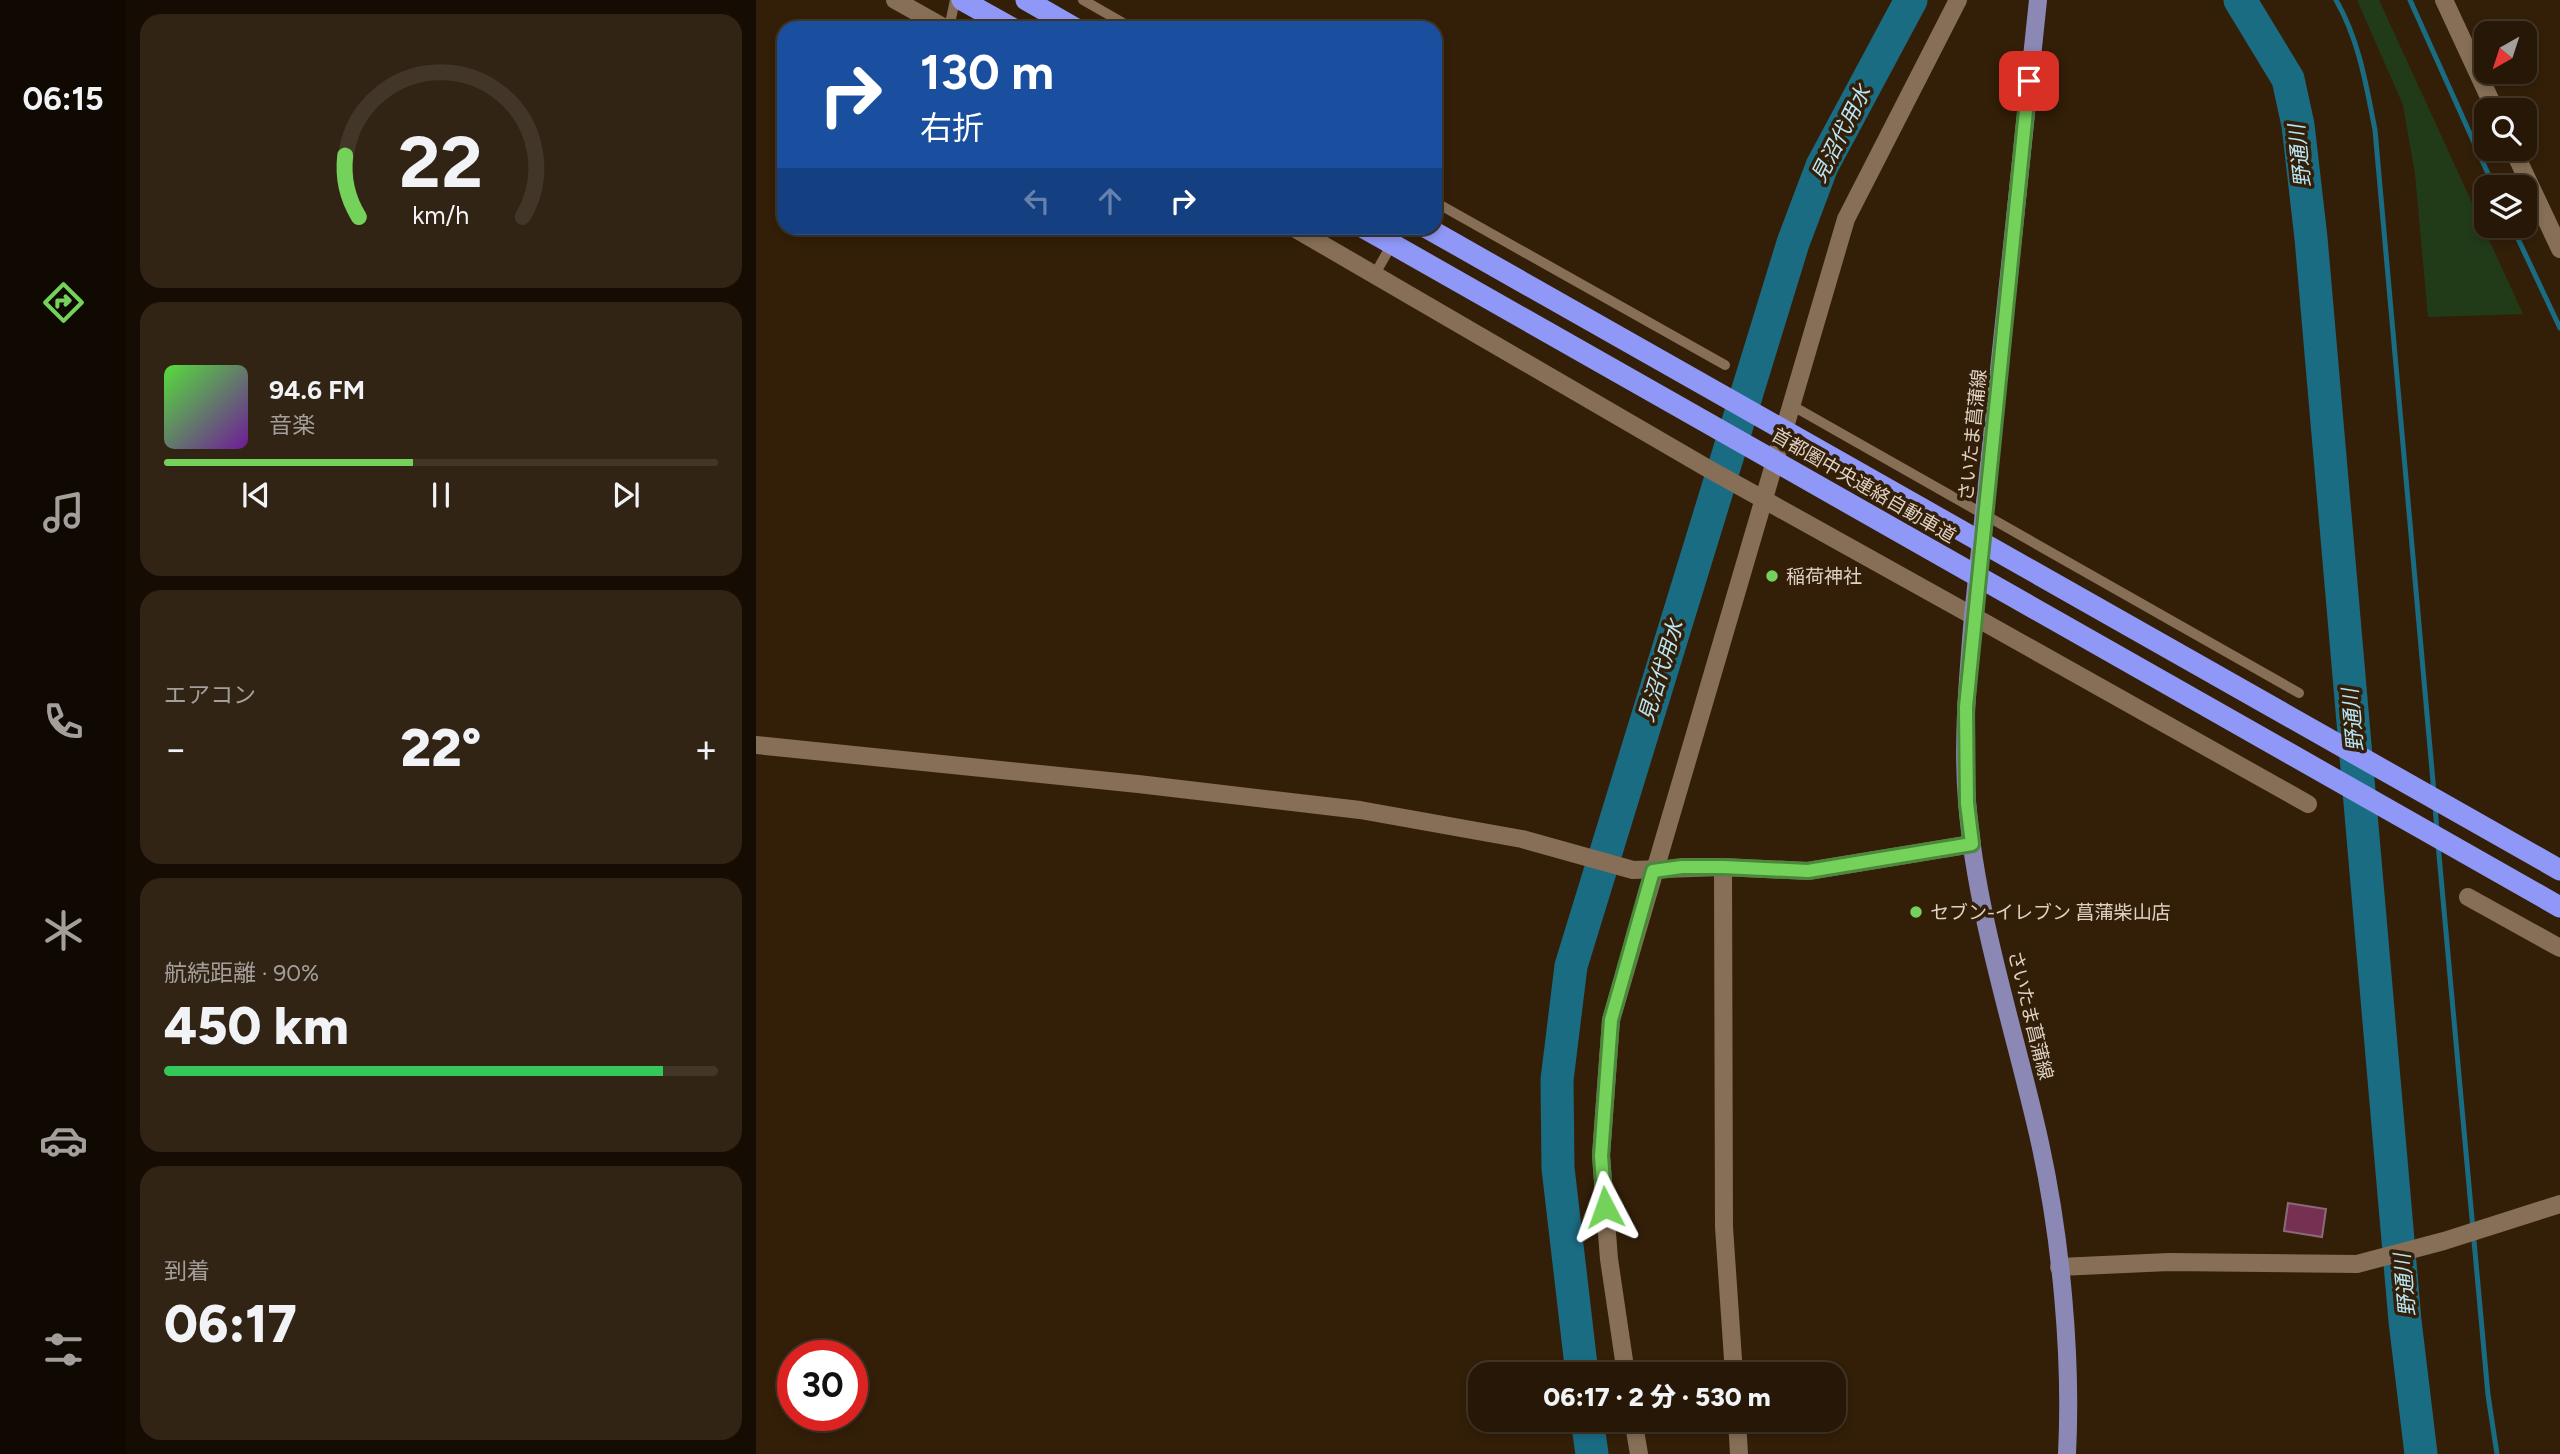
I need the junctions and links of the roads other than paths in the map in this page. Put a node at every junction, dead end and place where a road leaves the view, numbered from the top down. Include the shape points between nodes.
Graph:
1 (895, 0) edge
2 (955, 0) edge
3 (962, 0) edge
4 (1026, 0) edge
5 (1083, 0) edge
6 (1958, 0) edge
7 (2038, 0) edge
8 (2444, 0) edge
9 (934, 21) edge
10 (949, 21) edge
11 (1000, 21) edge
12 (1063, 21) edge
13 (1120, 21) edge
14 (2490, 98) edge
15 (2519, 161) edge
16 (1442, 206) edge
17 (1306, 235) edge
18 (1376, 235) edge
19 (1397, 235) edge
20 (1439, 235) edge
21 (2560, 249) edge
22 (1375, 274) junction
23 (1725, 365) dead end
24 (1791, 405) junction
25 (1763, 497) junction
26 (1984, 516) junction
27 (1973, 616) junction
28 (2299, 693) dead end
29 (756, 745) edge
30 (2308, 804) dead end
31 (1972, 844) junction
32 (1723, 867) junction
33 (2560, 870) edge
34 (1653, 871) junction
35 (2468, 897) dead end
36 (2560, 907) edge
37 (2560, 948) edge
38 (2560, 1204) edge
39 (2059, 1267) junction
40 (1624, 1362) edge
41 (1733, 1362) edge
42 (1635, 1432) edge
43 (1738, 1432) edge
44 (1639, 1454) edge
45 (1739, 1454) edge
46 (2067, 1454) edge

1 - 9 street
2 - 10 lane
3 - 11 highway
4 - 12 highway
5 - 13 lane
6 - 24 street via 1846,219
7 - 26 main road, さいたま菖蒲線
8 - 14 street
15 - 21 street
16 - 23 lane
17 - 22 street
18 - 36 highway, 首都圏中央連絡自動車道
19 - 22 lane
20 - 33 highway, 首都圏中央連絡自動車道
22 - 25 street
24 - 25 street
24 - 26 lane
25 - 27 street
25 - 34 street
26 - 27 main road, さいたま菖蒲線
26 - 28 lane
27 - 30 street
27 - 31 main road, さいたま菖蒲線 via 1965,755
29 - 34 street via 1360,810 1522,839 1633,870
31 - 32 street via 1808,871
31 - 39 main road, さいたま菖蒲線 via 2041,1146
32 - 34 street
32 - 41 street via 1724,1227
34 - 40 street via 1611,1020 1601,1156 1609,1259
35 - 37 street
38 - 39 street via 2366,1263 2169,1262
39 - 46 main road, さいたま菖蒲線 via 2068,1381
42 - 44 street
43 - 45 street

